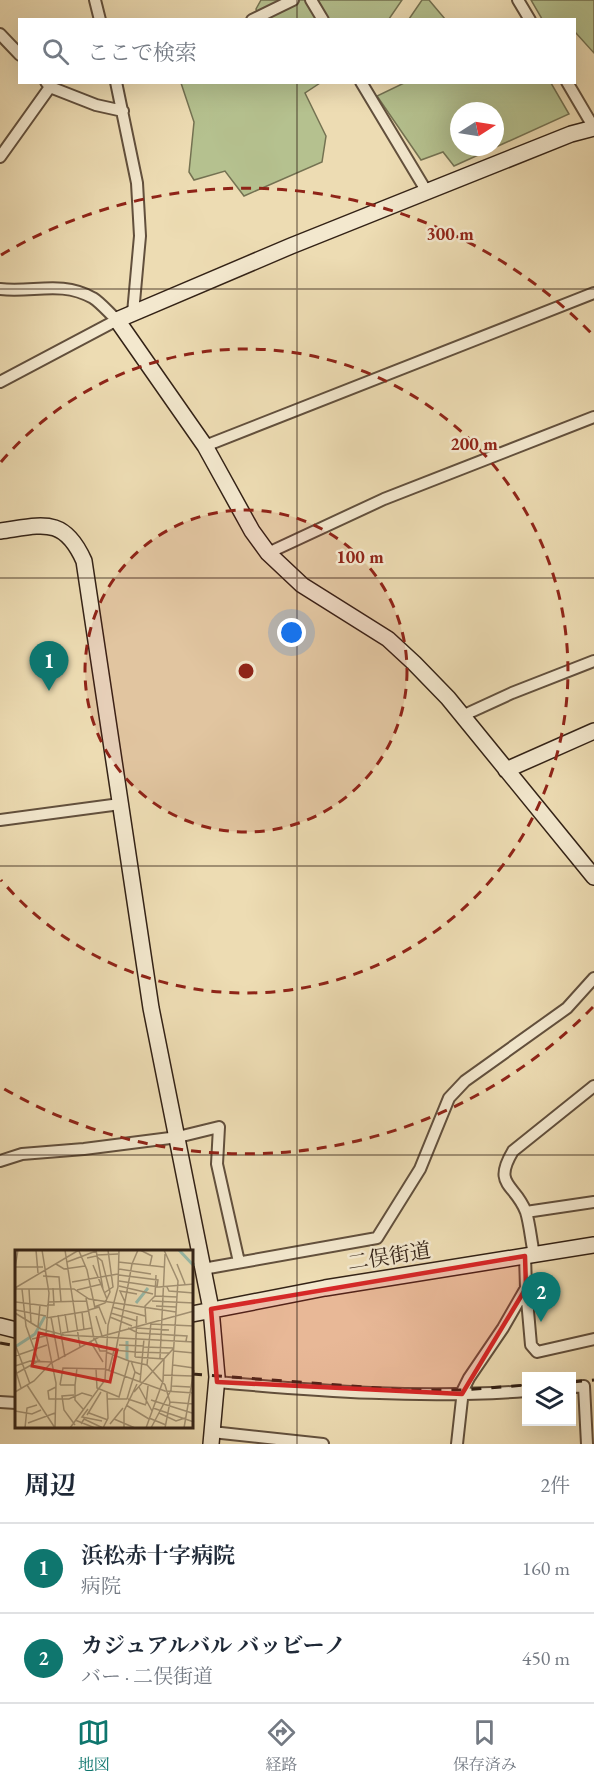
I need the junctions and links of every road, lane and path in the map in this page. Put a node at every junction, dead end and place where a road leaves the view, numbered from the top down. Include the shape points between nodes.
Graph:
1 (95, 0) edge
2 (293, 0) edge
3 (311, 0) edge
4 (518, 0) edge
5 (100, 18) edge
6 (256, 18) edge
7 (322, 18) edge
8 (529, 18) edge
9 (0, 34) edge
10 (18, 53) edge
11 (116, 84) edge
12 (362, 84) edge
13 (568, 84) edge
14 (48, 85) edge
15 (123, 111) junction
16 (594, 128) edge
17 (0, 157) edge
18 (427, 192) junction
19 (0, 289) edge
20 (594, 293) edge
21 (133, 313) junction
22 (117, 320) junction
23 (0, 382) edge
24 (594, 417) edge
25 (205, 446) junction
26 (0, 531) edge
27 (268, 553) junction
28 (594, 661) edge
29 (462, 716) junction
30 (594, 732) edge
31 (506, 770) junction
32 (120, 804) junction
33 (0, 820) edge
34 (594, 877) edge
35 (594, 978) edge
36 (594, 1086) edge
37 (178, 1137) junction
38 (0, 1161) edge
39 (594, 1202) edge
40 (526, 1212) junction
41 (594, 1245) edge
42 (530, 1255) junction
43 (239, 1262) junction
44 (203, 1269) junction
45 (526, 1288) junction
46 (211, 1309) junction
47 (194, 1313) edge
48 (0, 1326) edge
49 (15, 1330) edge
50 (594, 1339) edge
51 (217, 1382) junction
52 (576, 1387) edge
53 (522, 1391) edge
54 (462, 1394) junction
55 (0, 1402) edge
56 (15, 1403) edge
57 (211, 1438) edge
58 (323, 1444) edge
59 (457, 1444) edge
60 (587, 1444) edge

1 - 5 street
2 - 6 street
3 - 7 street
4 - 8 street
9 - 10 street
11 - 15 street
12 - 18 street
13 - 16 street
14 - 15 street via 96,105
14 - 17 street
15 - 21 street via 139,210
16 - 18 street
18 - 21 street
19 - 22 street via 60,287 94,298
20 - 25 street
21 - 22 street
22 - 23 street
22 - 25 street
24 - 27 street via 384,499
25 - 27 street
26 - 32 street via 49,526 59,529 74,540 84,561
27 - 29 street via 302,585 388,639
28 - 29 street
29 - 31 street
30 - 31 street
31 - 34 street
32 - 33 street
32 - 37 street via 151,1008
35 - 43 street via 567,1008 465,1081 449,1098 420,1169 377,1238
36 - 40 street via 513,1150 504,1165 506,1182
37 - 38 street via 22,1154
37 - 43 street via 219,1127 218,1164
37 - 44 street
39 - 40 street
40 - 42 street
41 - 42 street, 二俣街道
42 - 45 street
42 - 46 street, 二俣街道
43 - 44 street
44 - 46 street
45 - 50 street via 531,1345 537,1352
45 - 54 street
46 - 47 street, 二俣街道
46 - 51 street
48 - 49 street
51 - 54 street
51 - 57 street
52 - 60 street via 584,1386
53 - 54 street
54 - 59 street
55 - 56 street
57 - 58 street

